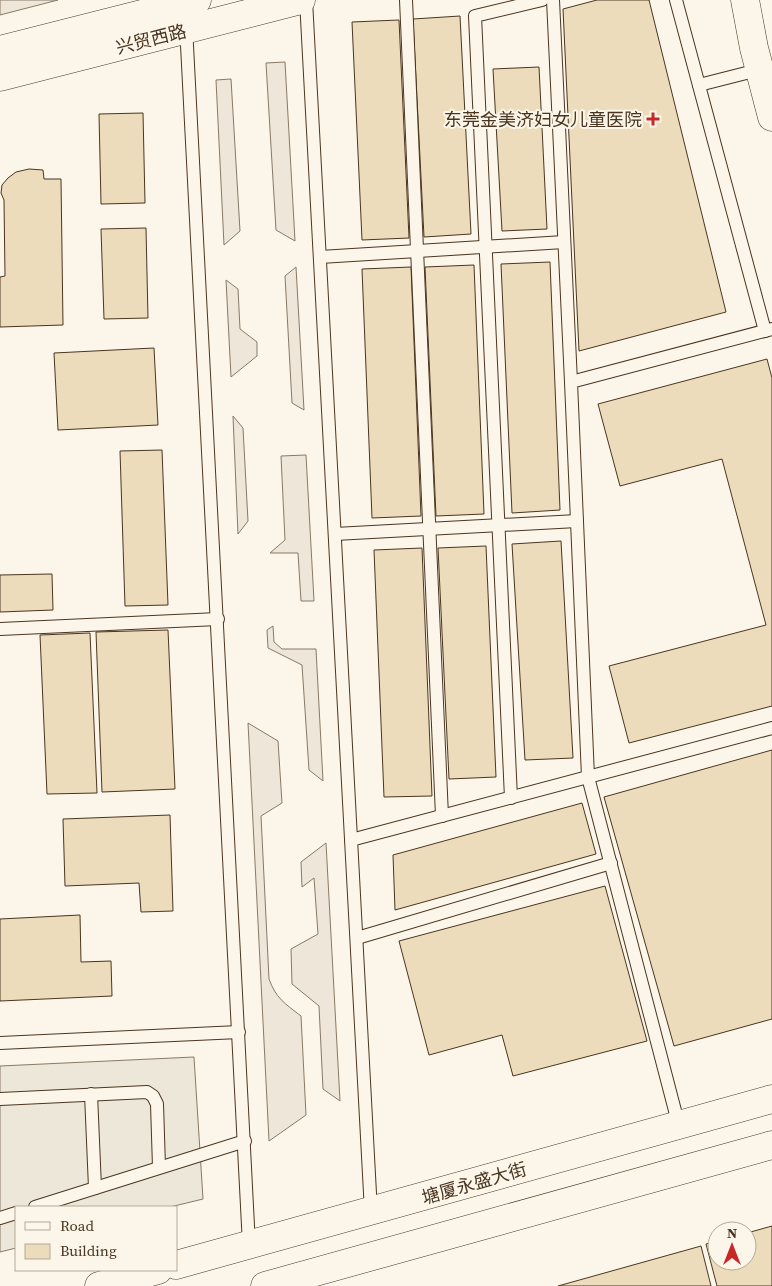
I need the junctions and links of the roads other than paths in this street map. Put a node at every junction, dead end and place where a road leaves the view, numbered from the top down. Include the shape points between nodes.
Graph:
1 (301, 0) edge
2 (306, 0) edge
3 (406, 0) edge
4 (542, 0) edge
5 (553, 0) edge
6 (676, 0) edge
7 (745, 0) edge
8 (189, 11) edge
9 (0, 50) edge
10 (766, 68) edge
11 (0, 77) edge
12 (699, 85) junction
13 (772, 117) edge
14 (564, 242) junction
15 (486, 247) junction
16 (417, 251) junction
17 (320, 256) junction
18 (768, 330) edge
19 (571, 382) junction
20 (577, 522) junction
21 (498, 525) junction
22 (429, 529) junction
23 (335, 534) junction
24 (218, 619) junction
25 (0, 629) edge
26 (772, 728) edge
27 (588, 777) junction
28 (511, 798) junction
29 (442, 816) junction
30 (351, 840) junction
31 (610, 863) junction
32 (357, 938) junction
33 (239, 1032) junction
34 (0, 1043) edge
35 (91, 1094) junction
36 (0, 1099) edge
37 (772, 1100) edge
38 (679, 1126) junction
39 (245, 1141) junction
40 (772, 1145) edge
41 (160, 1167) junction
42 (95, 1188) junction
43 (38, 1206) edge
44 (371, 1212) junction
45 (15, 1213) edge
46 (0, 1218) edge
47 (249, 1245) junction
48 (178, 1264) edge
49 (154, 1271) edge
50 (99, 1286) edge
51 (266, 1286) edge

1 - 8 main road, 兴贸西路
2 - 17 lane
3 - 16 lane
4 - 15 lane via 475,16
5 - 14 lane
6 - 12 lane
7 - 10 main road
8 - 9 main road, 兴贸西路
8 - 11 main road, 兴贸西路
8 - 24 lane
10 - 12 lane
10 - 13 main road
12 - 18 lane
14 - 15 lane
14 - 19 lane
15 - 16 lane
15 - 21 lane
16 - 17 lane
16 - 22 lane
17 - 23 lane
18 - 19 lane
19 - 20 lane
20 - 21 lane
20 - 27 lane
21 - 22 lane
21 - 28 lane
22 - 23 lane
22 - 29 lane
23 - 30 lane
24 - 25 lane
24 - 33 lane
26 - 27 lane
27 - 28 lane
27 - 31 lane
28 - 29 lane
29 - 30 lane
30 - 32 lane
31 - 32 lane
31 - 38 lane
32 - 44 lane
33 - 34 lane
33 - 39 lane
35 - 36 lane
35 - 41 lane via 147,1092 153,1096 157,1104
35 - 42 lane
37 - 38 main road, 塘厦永盛大街
38 - 44 main road, 塘厦永盛大街
39 - 41 lane
39 - 47 lane
40 - 51 main road
41 - 42 lane
42 - 43 lane
44 - 47 main road, 塘厦永盛大街
45 - 46 lane
47 - 48 main road, 塘厦永盛大街
49 - 50 main road

